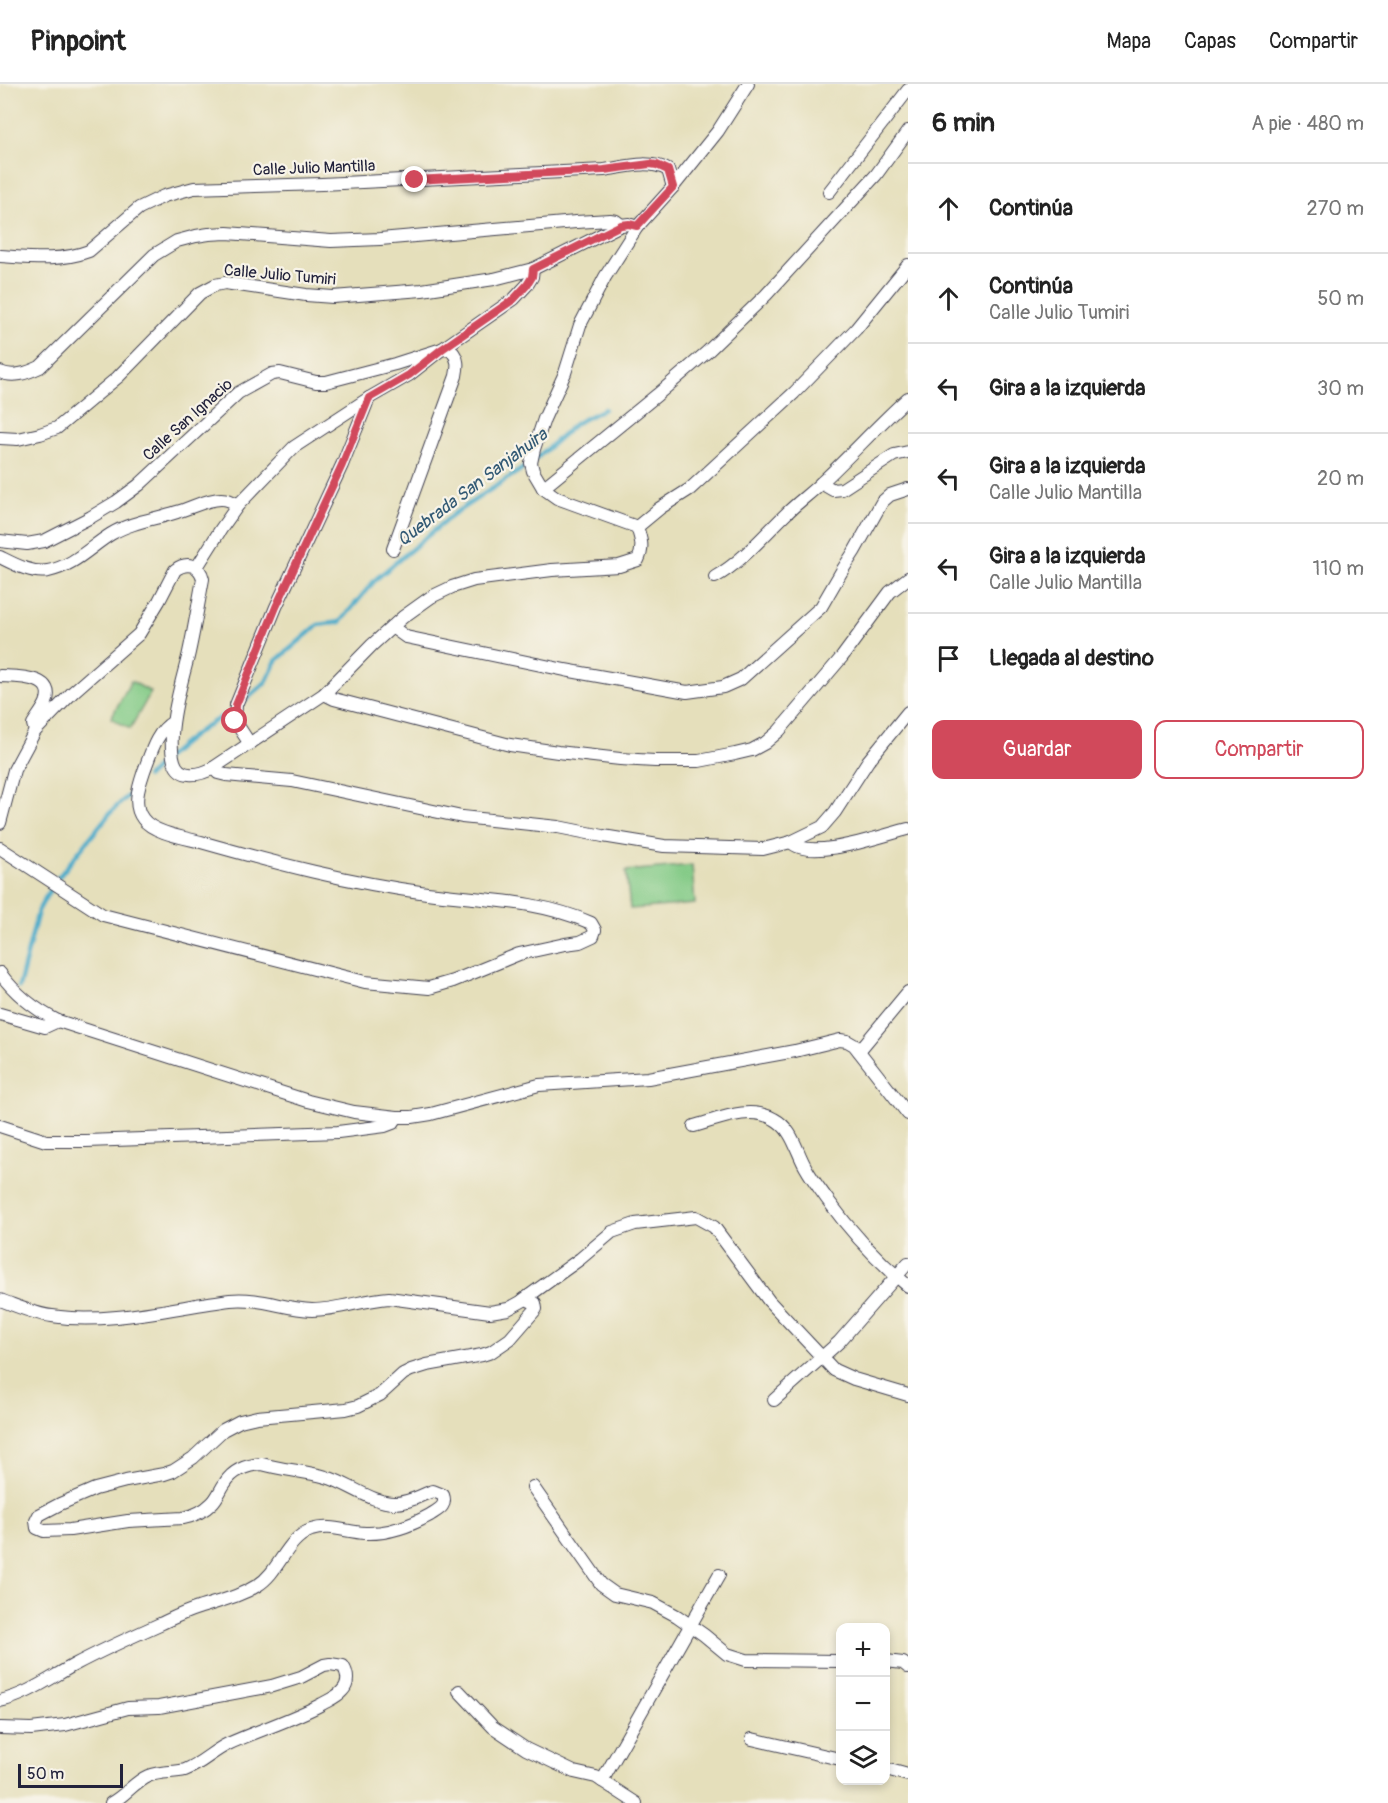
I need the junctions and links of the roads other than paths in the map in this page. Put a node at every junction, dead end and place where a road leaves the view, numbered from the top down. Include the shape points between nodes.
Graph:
1 (748, 84) edge
2 (908, 90) edge
3 (908, 131) edge
4 (673, 187) junction
5 (829, 192) dead end
6 (621, 225) junction
7 (637, 226) junction
8 (0, 256) edge
9 (908, 265) edge
10 (533, 269) junction
11 (442, 349) junction
12 (0, 372) edge
13 (369, 398) junction
14 (908, 398) edge
15 (0, 438) edge
16 (908, 452) edge
17 (821, 483) junction
18 (543, 488) junction
19 (908, 489) edge
20 (238, 505) junction
21 (637, 527) junction
22 (0, 541) edge
23 (393, 549) dead end
24 (0, 557) edge
25 (197, 567) junction
26 (715, 577) dead end
27 (908, 578) edge
28 (392, 627) junction
29 (0, 676) edge
30 (324, 694) junction
31 (908, 712) edge
32 (173, 722) junction
33 (35, 731) junction
34 (250, 744) junction
35 (213, 768) junction
36 (0, 823) edge
37 (908, 829) edge
38 (791, 842) junction
39 (0, 848) edge
40 (0, 974) edge
41 (908, 992) edge
42 (0, 1014) edge
43 (58, 1021) junction
44 (859, 1051) junction
45 (908, 1114) edge
46 (397, 1117) junction
47 (0, 1126) edge
48 (694, 1126) dead end
49 (908, 1263) edge
50 (897, 1277) junction
51 (908, 1286) edge
52 (0, 1300) edge
53 (523, 1300) junction
54 (823, 1356) junction
55 (908, 1395) edge
56 (774, 1400) dead end
57 (533, 1488) dead end
58 (719, 1575) dead end
59 (690, 1626) junction
60 (836, 1661) edge
61 (890, 1662) edge
62 (908, 1667) edge
63 (459, 1691) dead end
64 (0, 1701) edge
65 (0, 1728) edge
66 (752, 1739) dead end
67 (836, 1758) edge
68 (890, 1771) edge
69 (908, 1775) edge
70 (602, 1780) junction
71 (111, 1803) edge
72 (636, 1803) edge

1 - 4 street via 718,131
2 - 5 street
3 - 18 street via 876,175 766,295 690,367
4 - 7 street
4 - 8 street, Calle Julio Mantilla via 668,170 650,164 604,170 194,188 144,204 83,254 37,259
6 - 7 street
6 - 10 street, Calle Julio Tumiri
6 - 12 street via 610,220 331,241 227,234 196,236 177,241 154,255 40,367 25,374
7 - 18 street via 580,325 544,419 531,463
9 - 21 street via 856,329 794,393 690,489
10 - 11 street via 527,285 514,299
10 - 15 street, Calle Julio Tumiri via 432,288 333,297 225,283 215,285 200,293 118,377 57,428 18,439
11 - 13 street via 409,375
11 - 22 street, Calle San Ignacio via 326,382 272,374 238,393 116,502 44,541
11 - 23 street via 455,355 456,376
13 - 20 street via 294,447
13 - 34 street via 236,705 235,721
14 - 17 street
16 - 17 street via 894,455 842,489 833,490
17 - 26 street via 728,570
18 - 21 street via 557,498
19 - 28 street via 882,502 821,607 741,679 723,687 687,692 576,672 406,637
20 - 24 street via 216,499 148,520 112,534 80,557 46,572
20 - 25 street
21 - 28 street via 642,546 638,560 619,566 474,580 431,597
25 - 32 street via 203,579
25 - 33 street via 184,565 175,570 139,634
27 - 30 street via 890,592 842,657 779,731 752,750 735,754 699,761 620,759 549,751 510,745
28 - 30 street
29 - 33 street via 31,678 43,684 47,701 33,724
30 - 34 street
31 - 38 street via 868,761 835,812 822,826
32 - 35 street via 173,757 180,771 196,774
32 - 39 street via 157,739 137,796 143,820 158,829 243,854 372,884 544,908 591,923 593,936 519,954 429,988 365,982 103,915
33 - 36 street via 14,770
34 - 35 street
35 - 38 street via 226,775 292,781 462,817 558,827 664,846 763,849
37 - 38 street via 829,849 801,848
40 - 43 street via 24,1001
41 - 44 street
42 - 43 street via 45,1027
43 - 46 street via 308,1101
44 - 45 street
44 - 46 street via 840,1040 648,1078 539,1085 431,1114
46 - 47 street via 385,1126 338,1132 76,1141 46,1141
48 - 50 street via 743,1113 767,1116 781,1123 828,1200
49 - 50 street
50 - 51 street
50 - 54 street
52 - 53 street via 40,1314 69,1318 146,1313 244,1299 322,1310 389,1298 490,1312 508,1309
53 - 54 street via 612,1232 635,1224 696,1217 714,1227 769,1301
53 - 64 street via 535,1303 535,1312 491,1352 411,1370 380,1395 358,1406 240,1421 173,1471 95,1489 39,1515 36,1524 44,1531 183,1518 206,1508 236,1471 262,1464 325,1477 383,1502 410,1502 434,1491 443,1495 445,1502 442,1508 398,1529 365,1533 329,1527 304,1533 267,1578 246,1592 161,1624 99,1652 22,1695
54 - 55 street via 834,1370
54 - 56 street
57 - 59 street via 600,1584 615,1594 653,1603
58 - 59 street
59 - 60 street via 727,1654 746,1660
59 - 70 street
61 - 62 street
63 - 70 street via 493,1727 526,1749 574,1772
65 - 71 street via 65,1725 128,1708 159,1707 272,1686 324,1665 343,1666 347,1678 340,1694 308,1712 229,1744 195,1766 147,1776
66 - 67 street
68 - 69 street
70 - 72 street

